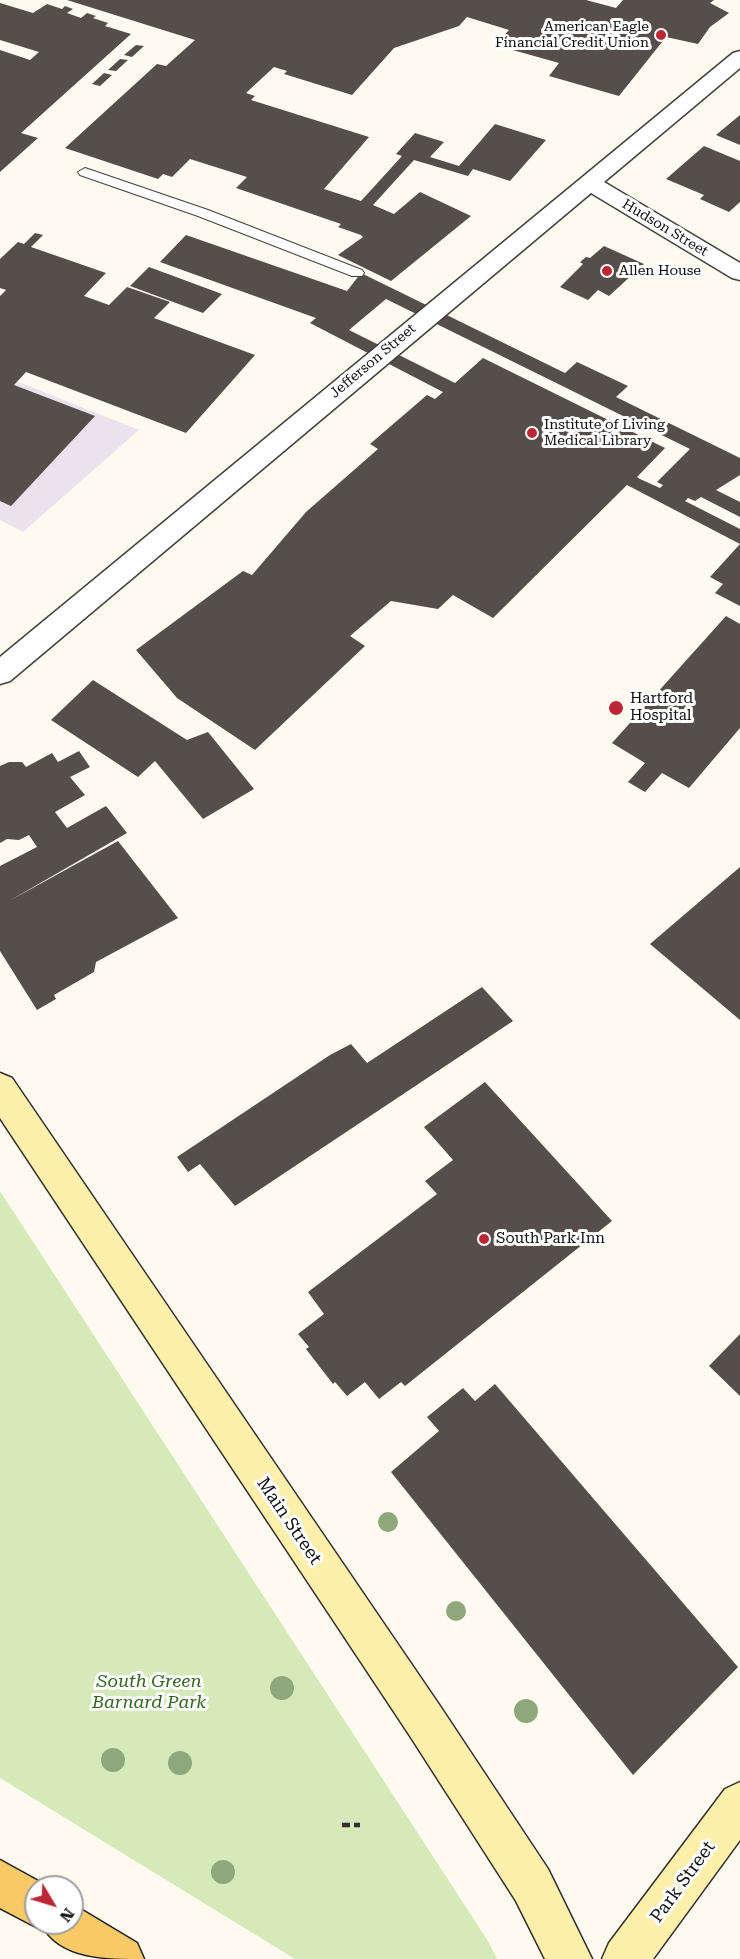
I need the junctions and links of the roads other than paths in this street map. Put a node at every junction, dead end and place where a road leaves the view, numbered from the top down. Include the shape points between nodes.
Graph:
1 (740, 57) edge
2 (85, 172) dead end
3 (590, 182) junction
4 (357, 273) dead end
5 (740, 273) edge
6 (3, 669) edge
7 (0, 1089) edge
8 (740, 1804) edge
9 (0, 1882) edge
10 (24, 1897) edge
11 (83, 1935) edge
12 (121, 1959) edge
13 (569, 1959) edge
14 (625, 1959) edge

1 - 3 street, Jefferson Street
2 - 4 lane
3 - 5 street, Hudson Street
3 - 6 street, Jefferson Street
7 - 13 main road, Main Street via 438,1740 532,1885
8 - 14 main road, Park Street
9 - 10 main road
11 - 12 main road

